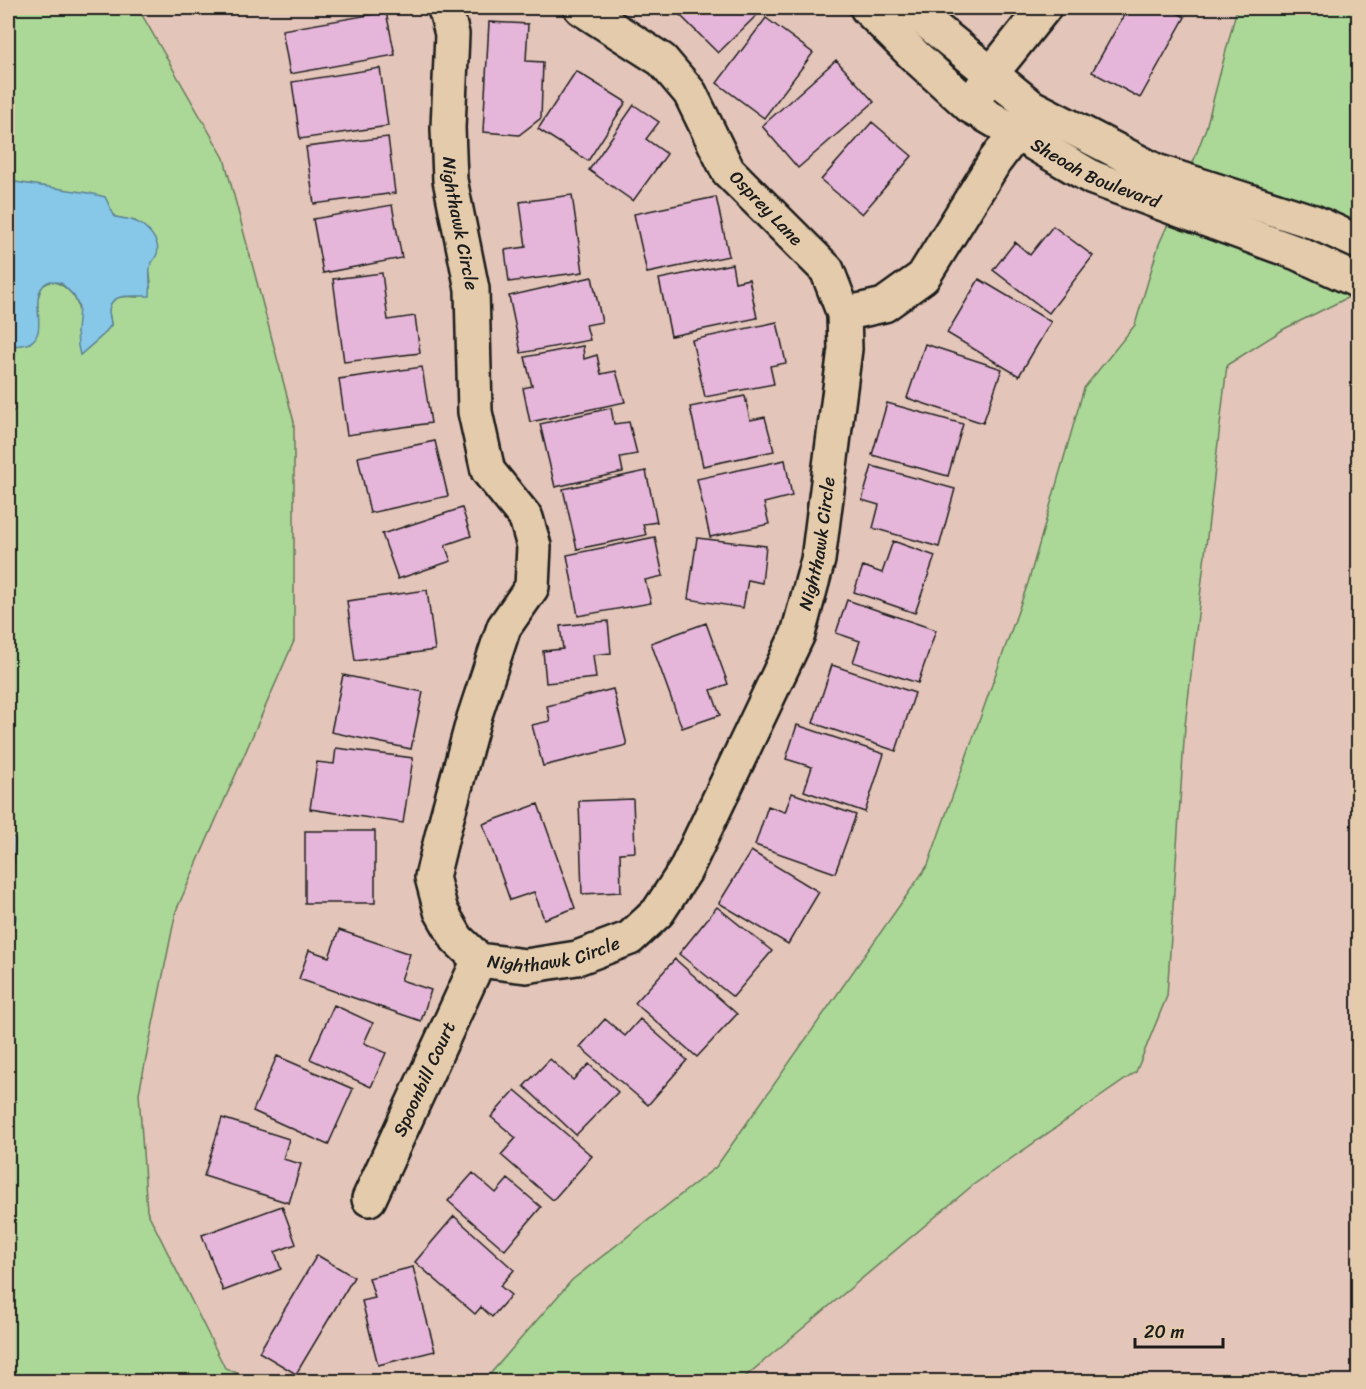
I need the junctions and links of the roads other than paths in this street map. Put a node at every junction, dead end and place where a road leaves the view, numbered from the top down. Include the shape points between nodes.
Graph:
1 (581, 8) edge
2 (867, 8) edge
3 (910, 8) edge
4 (1044, 8) edge
5 (448, 9) edge
6 (991, 74) junction
7 (970, 106) junction
8 (1024, 120) junction
9 (1359, 243) edge
10 (1359, 281) edge
11 (844, 314) junction
12 (479, 960) junction
13 (369, 1199) dead end

1 - 11 street, Osprey Lane via 662,60 690,93 728,171 827,270
2 - 7 street, Sheoah Boulevard
3 - 6 street, Sheoah Boulevard
4 - 6 street
5 - 12 street, Nighthawk Circle via 452,34 450,180 472,288 475,412 488,471 526,518 534,546 532,587 504,627 474,718 432,877 441,911 457,939
6 - 7 street
6 - 8 street, Sheoah Boulevard
7 - 8 street, Sheoah Boulevard
8 - 9 street, Sheoah Boulevard via 1156,171 1314,222
8 - 10 street, Sheoah Boulevard via 1092,178 1297,253
8 - 11 street via 923,277 884,305
11 - 12 street, Nighthawk Circle via 845,349 818,560 801,624 685,871 658,912 630,938 577,958 526,966
12 - 13 street, Spoonbill Court

